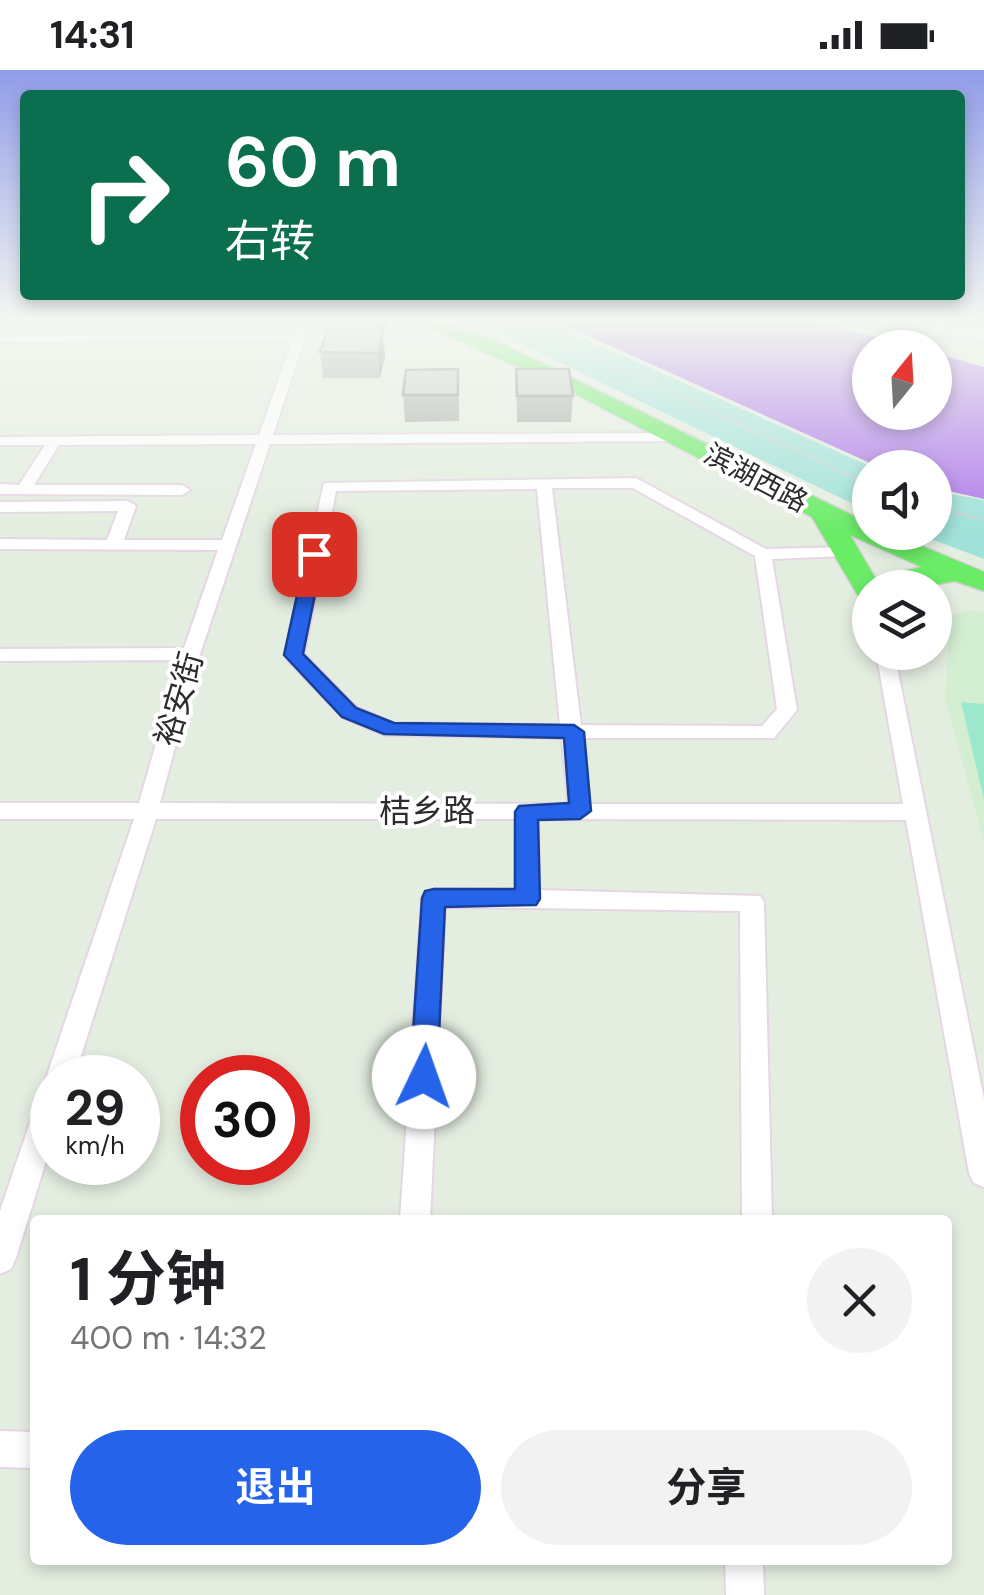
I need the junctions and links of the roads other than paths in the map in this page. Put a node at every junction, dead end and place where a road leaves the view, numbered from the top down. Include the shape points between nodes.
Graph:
1 (281, 390) edge
2 (587, 390) edge
3 (592, 390) edge
4 (685, 437) junction
5 (55, 440) junction
6 (263, 440) junction
7 (0, 441) edge
8 (544, 484) junction
9 (0, 488) edge
10 (24, 488) junction
11 (182, 490) dead end
12 (0, 508) edge
13 (852, 527) edge
14 (852, 528) edge
15 (852, 534) edge
16 (0, 544) edge
17 (114, 544) junction
18 (228, 544) junction
19 (907, 550) edge
20 (763, 554) junction
21 (975, 577) edge
22 (0, 654) edge
23 (192, 654) junction
24 (888, 670) edge
25 (574, 732) junction
26 (148, 809) junction
27 (0, 811) edge
28 (580, 811) junction
29 (526, 812) junction
30 (914, 812) junction
31 (528, 899) junction
32 (68, 1055) edge
33 (30, 1166) edge
34 (984, 1173) edge
35 (416, 1215) edge
36 (757, 1215) edge
37 (0, 1258) edge
38 (0, 1450) edge
39 (30, 1450) edge
40 (744, 1565) edge
41 (746, 1595) edge

1 - 6 street, 裕安街
2 - 4 main road, 滨湖西路
3 - 4 main road, 滨湖西路
4 - 6 street
4 - 13 main road, 滨湖西路
4 - 14 main road, 滨湖西路
5 - 6 street
5 - 7 street
5 - 10 street
6 - 18 street, 裕安街
8 - 20 street via 636,483
8 - 25 street
8 - 25 street via 328,486 294,655 349,712 391,730
9 - 10 street
10 - 11 street
12 - 17 street via 128,506
15 - 20 street
16 - 17 street
17 - 18 street
18 - 23 street, 裕安街
19 - 21 main road, 滨湖西路
20 - 25 street via 787,710 767,733
22 - 23 street
23 - 26 street, 裕安街
24 - 30 street
25 - 28 street
26 - 27 street, 桔乡路
26 - 29 street, 桔乡路
26 - 32 street, 裕安街
28 - 29 street, 桔乡路
28 - 30 street, 桔乡路
29 - 31 street
30 - 34 street
31 - 35 street via 434,898
31 - 36 street via 752,902
33 - 37 street
38 - 39 street
40 - 41 street

